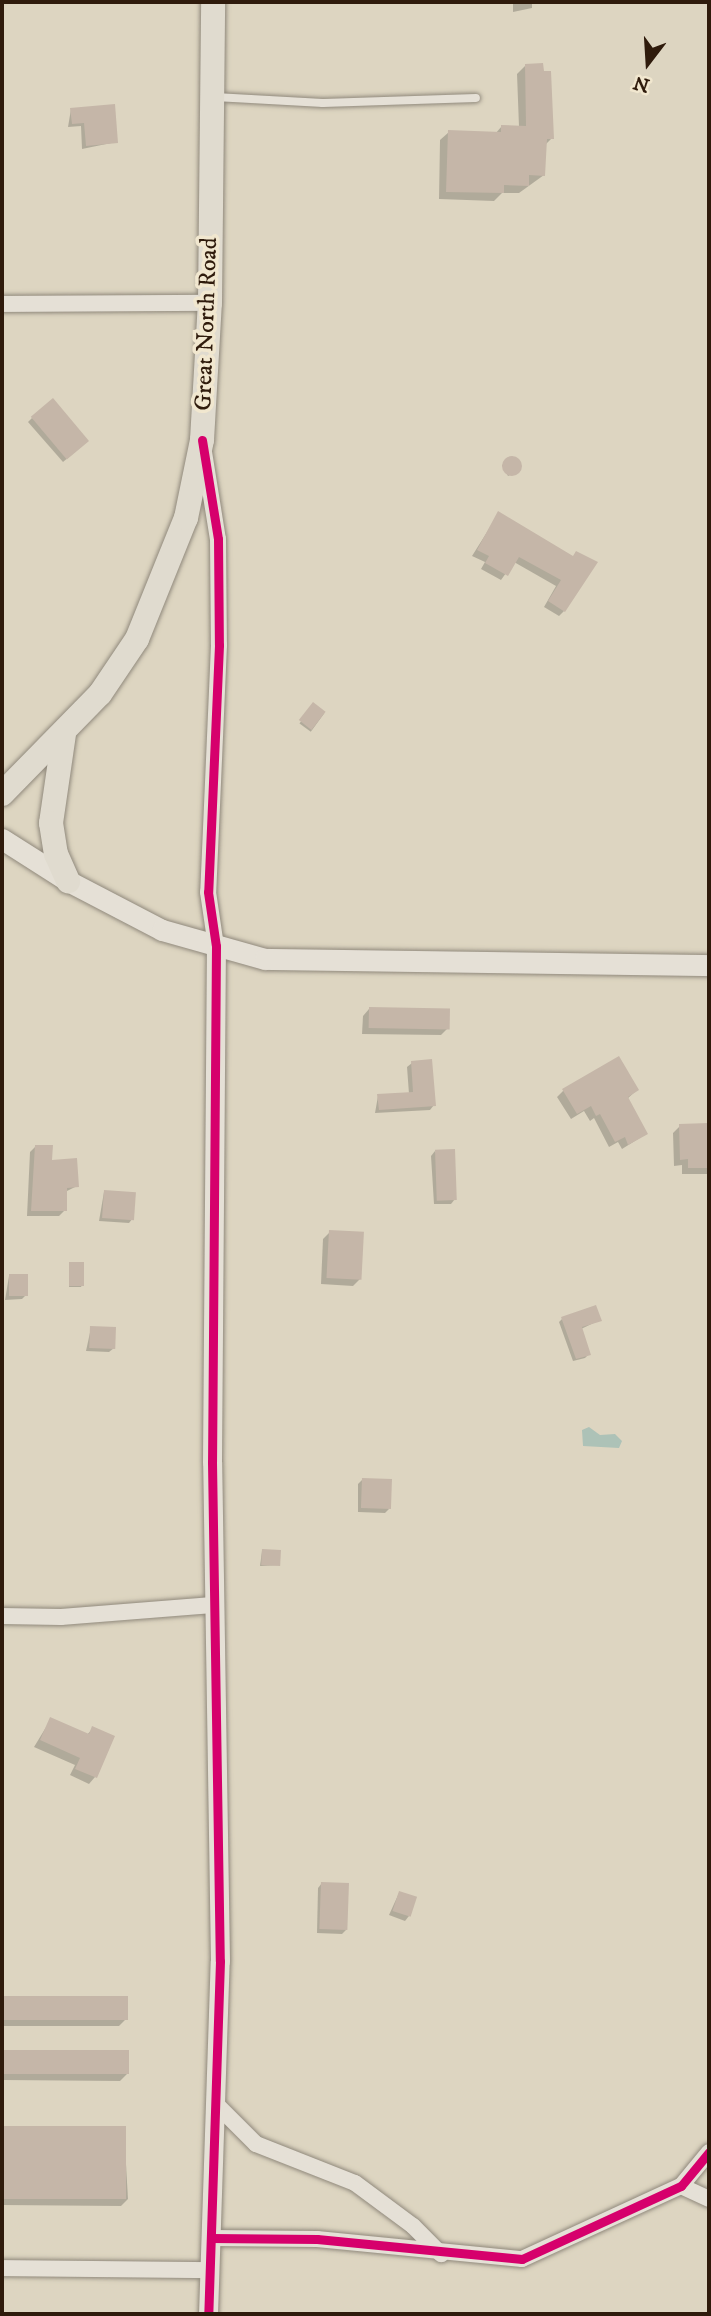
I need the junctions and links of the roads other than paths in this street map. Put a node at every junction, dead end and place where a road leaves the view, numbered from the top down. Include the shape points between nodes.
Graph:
1 (213, 2) edge
2 (212, 96) junction
3 (476, 98) dead end
4 (210, 303) junction
5 (2, 304) edge
6 (202, 440) junction
7 (64, 734) junction
8 (2, 794) edge
9 (2, 839) edge
10 (68, 881) junction
11 (216, 946) junction
12 (709, 965) edge
13 (213, 1605) junction
14 (2, 1616) edge
15 (215, 2103) junction
16 (709, 2152) edge
17 (681, 2186) junction
18 (709, 2199) edge
19 (211, 2238) junction
20 (441, 2254) junction
21 (2, 2268) edge
22 (211, 2270) junction
23 (208, 2314) edge

1 - 2 highway, Great North Road
2 - 3 lane via 323,103
2 - 4 highway, Great North Road
4 - 5 street
4 - 6 highway, Great North Road
6 - 7 highway, Great North Road via 186,518 137,639 100,694
6 - 11 street via 218,539 219,645 208,892
7 - 8 highway, Great North Road
7 - 10 highway via 51,831
9 - 10 main road
10 - 11 main road via 162,930
11 - 12 main road via 265,959
11 - 13 street
13 - 14 street via 61,1617
13 - 15 street via 220,1961
15 - 19 street
15 - 20 street via 256,2144 355,2183 413,2226
16 - 17 street
17 - 18 street
17 - 20 street via 522,2259
19 - 20 street via 317,2239
19 - 22 street
21 - 22 street
22 - 23 street

